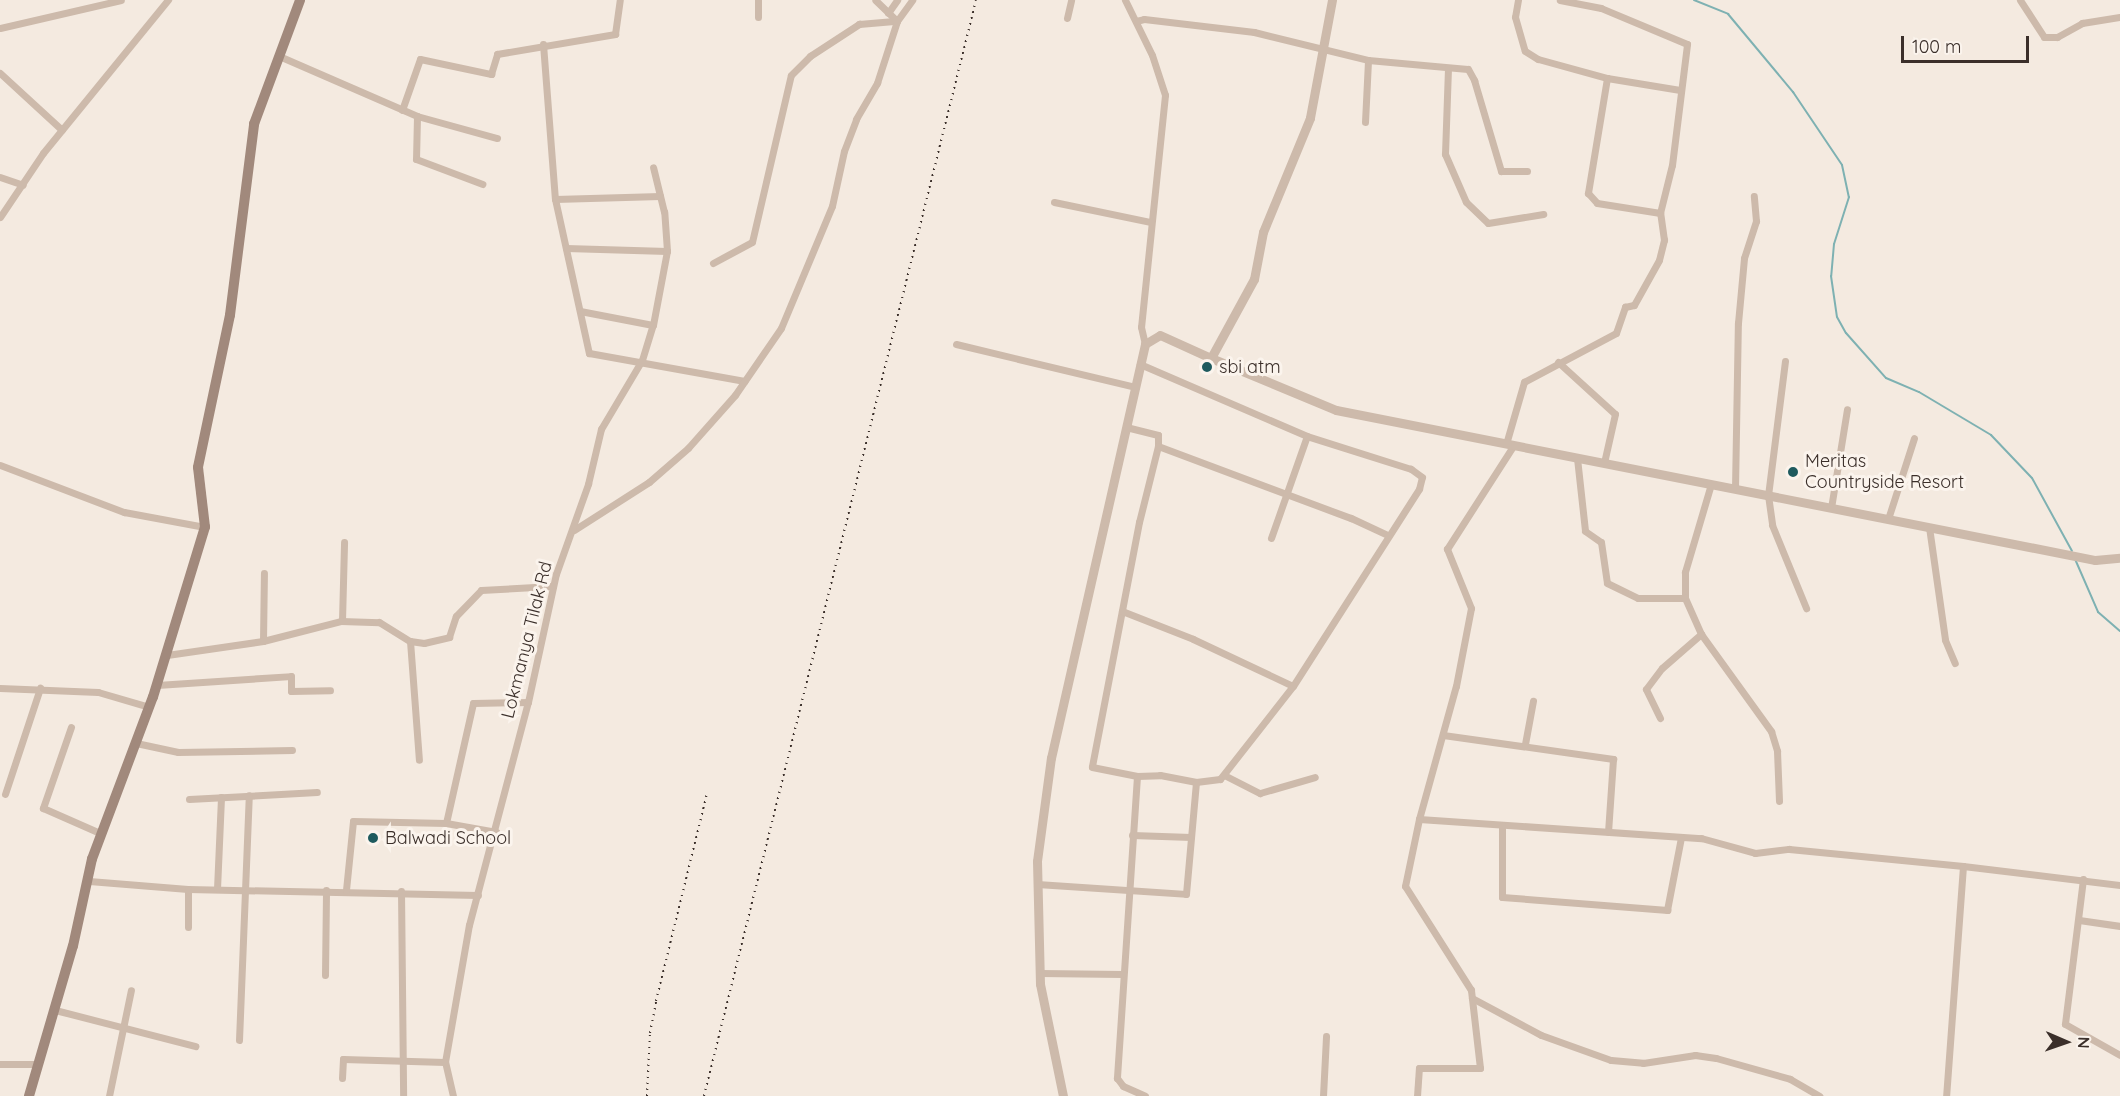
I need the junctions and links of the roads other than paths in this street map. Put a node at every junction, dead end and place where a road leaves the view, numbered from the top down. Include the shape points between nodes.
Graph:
1 (121, 0) edge
2 (168, 0) edge
3 (300, 0) edge
4 (620, 0) edge
5 (758, 0) edge
6 (875, 0) edge
7 (897, 0) edge
8 (912, 0) edge
9 (1071, 0) edge
10 (1125, 0) edge
11 (1332, 0) edge
12 (1518, 0) edge
13 (1560, 0) edge
14 (2020, 0) edge
15 (100, 3) edge
16 (888, 13) junction
17 (758, 17) dead end
18 (2120, 17) edge
19 (1067, 18) dead end
20 (897, 21) junction
21 (1136, 21) junction
22 (0, 28) edge
23 (543, 44) junction
24 (1323, 50) junction
25 (279, 56) junction
26 (1368, 60) junction
27 (1448, 68) junction
28 (0, 74) edge
29 (1607, 78) junction
30 (1680, 90) junction
31 (402, 110) junction
32 (417, 116) junction
33 (1365, 122) dead end
34 (62, 130) junction
35 (497, 138) dead end
36 (652, 167) dead end
37 (1527, 171) dead end
38 (0, 177) edge
39 (482, 184) dead end
40 (23, 185) junction
41 (660, 196) junction
42 (1754, 196) dead end
43 (555, 200) junction
44 (1054, 202) dead end
45 (1660, 213) junction
46 (1543, 214) dead end
47 (0, 217) edge
48 (1151, 222) junction
49 (566, 248) junction
50 (667, 251) junction
51 (713, 262) dead end
52 (579, 311) junction
53 (653, 325) junction
54 (956, 344) dead end
55 (1145, 344) junction
56 (1211, 358) junction
57 (642, 360) junction
58 (1785, 361) dead end
59 (1558, 362) junction
60 (1140, 364) junction
61 (745, 381) junction
62 (1135, 387) junction
63 (1847, 409) dead end
64 (1126, 427) junction
65 (1307, 436) junction
66 (1914, 438) dead end
67 (1509, 445) junction
68 (1158, 446) junction
69 (1577, 458) junction
70 (1604, 463) junction
71 (0, 465) edge
72 (1711, 484) junction
73 (1735, 489) junction
74 (1287, 495) junction
75 (1768, 495) junction
76 (1831, 508) junction
77 (1888, 519) junction
78 (205, 527) junction
79 (1929, 527) junction
80 (574, 530) junction
81 (1387, 535) junction
82 (1272, 538) dead end
83 (344, 542) dead end
84 (2120, 558) edge
85 (264, 573) dead end
86 (553, 586) junction
87 (1685, 598) junction
88 (1806, 608) dead end
89 (1122, 611) junction
90 (342, 621) junction
91 (1701, 634) junction
92 (263, 640) junction
93 (410, 641) junction
94 (167, 655) junction
95 (1955, 663) dead end
96 (157, 685) junction
97 (1293, 686) junction
98 (40, 688) junction
99 (0, 689) edge
100 (330, 690) dead end
101 (1533, 701) dead end
102 (528, 702) junction
103 (149, 707) junction
104 (1660, 718) dead end
105 (71, 727) dead end
106 (1443, 735) junction
107 (136, 743) junction
108 (1524, 744) junction
109 (292, 750) dead end
110 (419, 760) dead end
111 (1137, 776) junction
112 (1226, 776) junction
113 (1315, 777) dead end
114 (1196, 782) junction
115 (317, 792) dead end
116 (5, 794) dead end
117 (249, 795) junction
118 (221, 797) junction
119 (189, 799) dead end
120 (1779, 801) dead end
121 (1419, 819) junction
122 (446, 823) junction
123 (1502, 825) junction
124 (496, 832) junction
125 (1608, 832) junction
126 (102, 834) junction
127 (1132, 835) junction
128 (1191, 837) junction
129 (1681, 837) junction
130 (1962, 866) junction
131 (2083, 879) junction
132 (89, 881) junction
133 (1037, 884) junction
134 (2120, 885) edge
135 (246, 888) junction
136 (188, 889) junction
137 (217, 889) junction
138 (326, 890) junction
139 (346, 890) junction
140 (401, 891) junction
141 (1129, 892) junction
142 (478, 895) junction
143 (2079, 920) junction
144 (2120, 926) edge
145 (188, 927) dead end
146 (1040, 973) junction
147 (1122, 974) junction
148 (325, 975) dead end
149 (131, 990) dead end
150 (1472, 998) junction
151 (55, 1010) junction
152 (123, 1027) junction
153 (1326, 1036) dead end
154 (239, 1040) dead end
155 (195, 1046) dead end
156 (2120, 1055) edge
157 (405, 1062) junction
158 (445, 1062) junction
159 (0, 1064) edge
160 (38, 1064) junction
161 (342, 1078) dead end
162 (29, 1096) edge
163 (109, 1096) edge
164 (403, 1096) edge
165 (453, 1096) edge
166 (1063, 1096) edge
167 (1145, 1096) edge
168 (1323, 1096) edge
169 (1417, 1096) edge
170 (1819, 1096) edge
171 (1946, 1096) edge

1 - 15 street
2 - 34 street
3 - 25 main road
4 - 23 street via 615,34
5 - 17 street
6 - 16 street
7 - 16 street
8 - 20 street
9 - 19 street
10 - 21 street
11 - 24 street
12 - 29 street via 1515,17 1525,51 1538,59
13 - 30 street via 1601,8 1682,39 1687,44
14 - 18 street via 2044,37 2057,37 2082,23
15 - 22 street
16 - 20 street
20 - 51 street via 859,24 810,56 791,75 752,242
20 - 61 street via 877,83 856,119 844,151 832,206 780,328
21 - 24 street via 1254,32
21 - 48 street via 1165,95
23 - 31 street via 497,54 491,74 420,59
23 - 43 street
24 - 26 street
24 - 56 street via 1310,118 1263,232 1254,279
25 - 31 street
25 - 78 main road via 254,124 230,315 198,467
26 - 27 street
26 - 33 street
27 - 37 street via 1468,69 1474,80 1501,171
27 - 46 street via 1445,154 1466,202 1488,223
28 - 34 street
29 - 30 street
29 - 45 street via 1588,194 1597,203
30 - 45 street via 1672,165
31 - 32 street
32 - 35 street
32 - 39 street via 416,159
34 - 40 street
36 - 41 street, Lokmanya Tilak Rd
38 - 40 street
40 - 47 street
41 - 43 street
41 - 50 street, Lokmanya Tilak Rd
42 - 73 street via 1756,221 1744,258 1738,322
43 - 49 street
44 - 48 street
45 - 59 street via 1664,240 1659,260 1634,305 1625,307 1616,333
48 - 55 street via 1141,327
49 - 50 street
49 - 52 street
50 - 53 street, Lokmanya Tilak Rd
52 - 53 street
52 - 57 street via 589,353
53 - 57 street, Lokmanya Tilak Rd
54 - 62 street
55 - 56 street via 1160,336
55 - 60 street
56 - 67 street via 1336,410
57 - 61 street
57 - 80 street, Lokmanya Tilak Rd via 601,429
58 - 75 street
59 - 67 street via 1524,382
59 - 70 street via 1615,414
60 - 62 street
60 - 65 street
61 - 80 street via 688,448 649,482
62 - 64 street
63 - 76 street
64 - 68 street via 1158,435
64 - 133 street via 1051,758 1036,861
65 - 74 street
65 - 81 street via 1411,469 1422,477 1419,489
66 - 77 street
67 - 69 street
67 - 106 street via 1447,549 1472,608
68 - 74 street
68 - 89 street
69 - 70 street
69 - 87 street via 1586,531 1600,542 1607,584 1638,597
70 - 72 street
71 - 78 street via 114,509
72 - 73 street
72 - 87 street via 1685,572
73 - 75 street
74 - 81 street
74 - 82 street
75 - 76 street
75 - 88 street via 1772,525
76 - 77 street
77 - 79 street
78 - 94 main road
79 - 84 street via 2095,560
79 - 95 street via 1945,640
80 - 86 street, Lokmanya Tilak Rd
81 - 97 street
83 - 90 street
85 - 92 street
86 - 93 street via 481,590 456,616 448,637
86 - 102 street, Lokmanya Tilak Rd
87 - 91 street
89 - 97 street
89 - 111 street via 1092,767
90 - 92 street
90 - 93 street via 379,622
91 - 104 street via 1662,668 1646,689
91 - 120 street via 1771,731 1777,751
92 - 94 street
93 - 110 street
94 - 96 main road
96 - 100 street via 291,676 291,691
96 - 103 main road
97 - 112 street
98 - 99 street
98 - 103 street via 98,692
98 - 116 street
101 - 108 street
102 - 122 street via 473,703
102 - 124 street, Lokmanya Tilak Rd
103 - 107 main road
105 - 126 street via 43,808
106 - 108 street
106 - 121 street
107 - 109 street via 178,752
107 - 126 main road
108 - 125 street via 1613,759
111 - 114 street via 1160,775
111 - 127 street
112 - 113 street via 1260,793
112 - 114 street
114 - 128 street
115 - 117 street
117 - 118 street
117 - 135 street
118 - 119 street
118 - 137 street
121 - 123 street
121 - 150 street via 1405,886 1471,990
122 - 124 street
122 - 139 street via 353,821
123 - 125 street
123 - 129 street via 1502,897 1667,910
124 - 142 street, Lokmanya Tilak Rd
125 - 129 street
126 - 132 main road
127 - 128 street
127 - 141 street
128 - 141 street via 1186,894
129 - 130 street via 1701,838 1755,853 1789,849
130 - 131 street
130 - 171 street
131 - 134 street
131 - 143 street
132 - 136 street
132 - 151 main road
133 - 141 street
133 - 146 street
135 - 137 street
135 - 138 street
135 - 154 street
136 - 137 street
136 - 145 street
138 - 139 street
138 - 148 street
139 - 140 street
140 - 142 street
140 - 157 street
141 - 147 street
142 - 158 street, Lokmanya Tilak Rd
143 - 144 street
143 - 156 street via 2065,1024
146 - 147 street
146 - 166 street
147 - 167 street via 1118,1078 1123,1086
149 - 152 street
150 - 169 street via 1480,1068 1419,1068
150 - 170 street via 1541,1035 1611,1060 1643,1063 1695,1055 1716,1058 1790,1079
151 - 152 street
151 - 160 main road
152 - 155 street
152 - 163 street
153 - 168 street
157 - 158 street
157 - 161 street via 343,1059
157 - 164 street
158 - 165 street, Lokmanya Tilak Rd
159 - 160 street
160 - 162 main road

